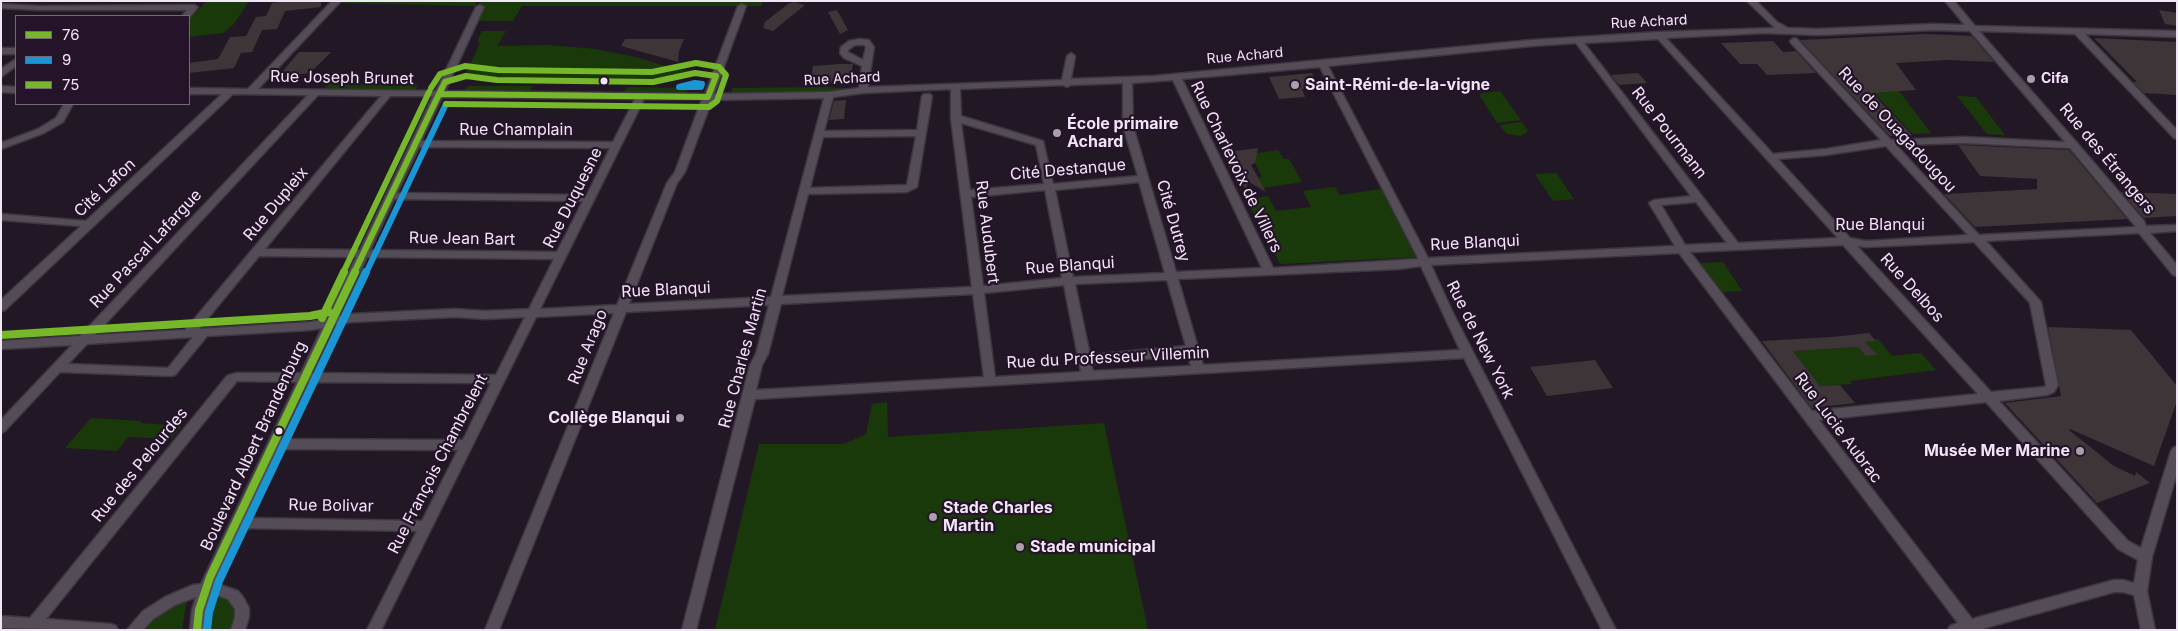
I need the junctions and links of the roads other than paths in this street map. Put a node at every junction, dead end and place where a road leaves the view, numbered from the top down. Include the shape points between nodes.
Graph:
1 (98, 1) edge
2 (337, 1) edge
3 (1751, 1) edge
4 (1949, 1) edge
5 (1, 6) edge
6 (742, 6) dead end
7 (480, 7) dead end
8 (88, 8) junction
9 (1762, 13) junction
10 (79, 15) edge
11 (187, 15) edge
12 (1973, 28) junction
13 (1757, 30) junction
14 (1788, 30) junction
15 (2077, 31) junction
16 (1659, 34) junction
17 (2177, 34) edge
18 (1578, 40) junction
19 (1794, 41) dead end
20 (15, 51) edge
21 (1, 52) edge
22 (1070, 56) dead end
23 (15, 63) edge
24 (1324, 64) junction
25 (867, 65) dead end
26 (1, 74) edge
27 (1176, 76) junction
28 (1127, 81) junction
29 (1067, 84) junction
30 (955, 88) junction
31 (1, 90) edge
32 (15, 90) edge
33 (863, 90) junction
34 (190, 91) edge
35 (230, 92) junction
36 (250, 92) junction
37 (315, 93) junction
38 (387, 94) junction
39 (439, 94) junction
40 (829, 95) junction
41 (640, 96) junction
42 (675, 96) joint
43 (708, 96) junction
44 (927, 100) dead end
45 (68, 105) edge
46 (956, 118) junction
47 (921, 133) junction
48 (819, 134) junction
49 (2177, 136) edge
50 (1888, 143) junction
51 (415, 144) junction
52 (616, 145) junction
53 (2074, 145) junction
54 (1, 146) edge
55 (1770, 156) junction
56 (1143, 179) junction
57 (1049, 187) junction
58 (804, 191) junction
59 (966, 194) junction
60 (391, 196) junction
61 (589, 198) junction
62 (1700, 198) junction
63 (6, 218) edge
64 (82, 223) dead end
65 (1, 227) edge
66 (2177, 228) edge
67 (2142, 230) junction
68 (1977, 239) junction
69 (1846, 241) junction
70 (1735, 246) junction
71 (1682, 249) junction
72 (255, 252) junction
73 (364, 254) junction
74 (560, 256) junction
75 (1424, 262) junction
76 (1269, 271) junction
77 (2177, 272) edge
78 (1172, 275) junction
79 (1069, 281) junction
80 (978, 290) junction
81 (775, 301) junction
82 (1, 307) edge
83 (621, 308) junction
84 (532, 313) junction
85 (331, 322) junction
86 (204, 332) junction
87 (189, 333) junction
88 (85, 339) junction
89 (1, 345) edge
90 (1192, 350) junction
91 (1468, 354) junction
92 (1085, 360) junction
93 (57, 368) junction
94 (1198, 369) junction
95 (1088, 376) junction
96 (305, 378) junction
97 (498, 379) junction
98 (990, 381) junction
99 (749, 394) junction
100 (1988, 396) junction
101 (1810, 416) junction
102 (1, 428) edge
103 (274, 444) junction
104 (465, 445) junction
105 (2177, 451) edge
106 (236, 523) junction
107 (424, 526) junction
108 (2145, 557) junction
109 (205, 590) junction
110 (2140, 591) junction
111 (1, 622) edge
112 (1969, 626) junction
113 (32, 627) edge
114 (111, 630) edge
115 (134, 630) edge
116 (197, 630) edge
117 (238, 630) edge
118 (374, 630) edge
119 (492, 630) edge
120 (689, 630) edge
121 (1609, 630) edge
122 (1955, 630) edge
123 (2148, 630) edge

1 - 8 street
2 - 36 street
3 - 9 street
4 - 12 street, Rue des Étrangers
5 - 8 street
6 - 43 street, Rue Arago
7 - 39 street, Boulevard Albert Brandenburg
8 - 10 street
8 - 11 street via 194,7
9 - 13 street via 1765,26
9 - 14 street via 1776,26
12 - 14 street, Rue Achard
12 - 15 street, Rue Achard
12 - 53 street, Rue des Étrangers
13 - 14 street, Rue Achard
13 - 16 street, Rue Achard
15 - 17 street, Rue Achard
15 - 49 street
16 - 18 street, Rue Achard
16 - 55 street, Rue Delbos
18 - 24 street, Rue Achard
18 - 62 street, Rue Pourmann
19 - 50 street, Rue de Ouagadougou
20 - 21 street
22 - 29 street
23 - 26 street
24 - 27 street, Rue Achard
24 - 75 street, Rue de New York
25 - 33 street
27 - 28 street, Rue Achard
27 - 76 street, Rue Charlevoix de Villers
28 - 29 street, Rue Achard
28 - 56 street, Cité Dutrey via 1128,126
29 - 30 street, Rue Achard
30 - 33 street, Rue Achard
30 - 46 street, Rue Audubert
31 - 32 street
33 - 40 street, Rue Achard
34 - 35 street, Rue Joseph Brunet
35 - 36 street, Rue Joseph Brunet
35 - 82 street, Cité Lafon
36 - 37 street, Rue Joseph Brunet
37 - 38 street, Rue Joseph Brunet
37 - 88 street, Rue Pascal Lafargue
38 - 39 street, Rue Joseph Brunet
38 - 72 street, Rue Dupleix
39 - 41 street, Rue Joseph Brunet
39 - 51 street, Boulevard Albert Brandenburg
40 - 43 street, Rue Achard
40 - 48 street, Rue Charles Martin
41 - 42 street, Rue Joseph Brunet
41 - 52 street, Rue Duquesne
42 - 43 street, Rue Achard
43 - 83 street, Rue Arago via 680,172 672,183
44 - 47 street
45 - 54 street via 60,120
46 - 57 street via 1040,143
46 - 59 street, Rue Audubert
47 - 48 street
47 - 58 street via 912,186 907,189
48 - 58 street, Rue Charles Martin
50 - 53 street via 1964,140
50 - 55 street
50 - 68 street, Rue de Ouagadougou
51 - 52 street, Rue Champlain
51 - 60 street, Boulevard Albert Brandenburg
52 - 61 street, Rue Duquesne
53 - 67 street, Rue des Étrangers via 2140,223
55 - 69 street, Rue Delbos
56 - 57 street, Cité Destanque
56 - 78 street, Cité Dutrey
57 - 59 street, Cité Destanque
57 - 79 street
58 - 81 street, Rue Charles Martin
59 - 80 street, Rue Audubert
60 - 61 street
60 - 73 street, Boulevard Albert Brandenburg
61 - 74 street, Rue Duquesne
62 - 70 street, Rue Pourmann
62 - 71 street, Rue Lucie Aubrac via 1654,203
63 - 64 street
63 - 65 street
66 - 67 street, Rue Blanqui
67 - 68 street, Rue Blanqui
67 - 77 street, Rue des Étrangers
68 - 69 street, Rue Blanqui via 1866,244
68 - 100 street, Rue de Ouagadougou via 2035,302 2052,385 2046,391
69 - 70 street, Rue Blanqui
69 - 100 street, Rue Delbos
70 - 71 street, Rue Blanqui
71 - 75 street, Rue Blanqui
71 - 101 street, Rue Lucie Aubrac
72 - 73 street, Rue Jean Bart
72 - 87 street, Rue Dupleix
73 - 74 street, Rue Jean Bart
73 - 85 street, Boulevard Albert Brandenburg
74 - 84 street, Rue Duquesne
75 - 76 street, Rue Blanqui
75 - 91 street, Rue de New York
76 - 78 street, Rue Blanqui
78 - 79 street, Rue Blanqui
78 - 90 street, Cité Dutrey
79 - 80 street, Rue Blanqui
79 - 92 street
80 - 81 street, Rue Blanqui
80 - 98 street, Rue Audubert
81 - 83 street, Rue Blanqui
81 - 99 street, Rue Charles Martin
83 - 84 street, Rue Blanqui
83 - 119 street, Rue Arago
84 - 85 street, Rue Blanqui via 455,313 351,318
84 - 97 street, Rue François Chambrelent
85 - 86 street, Rue Blanqui
85 - 96 street, Boulevard Albert Brandenburg
86 - 87 street, Rue Blanqui
86 - 93 street via 171,372
87 - 88 street, Rue Blanqui
88 - 89 street, Rue Blanqui
88 - 93 street, Rue Pascal Lafargue
90 - 92 street
90 - 94 street, Cité Dutrey
91 - 94 street, Rue du Professeur Villemin
91 - 121 street, Rue de New York
92 - 95 street
93 - 102 street, Rue Pascal Lafargue
94 - 95 street, Rue du Professeur Villemin
95 - 98 street, Rue du Professeur Villemin
96 - 97 street, Rue des Pelourdes
96 - 103 street, Boulevard Albert Brandenburg
96 - 113 street, Rue des Pelourdes via 236,377 228,382
97 - 104 street, Rue François Chambrelent
98 - 99 street, Rue du Professeur Villemin
99 - 120 street, Rue Charles Martin
100 - 101 street
100 - 108 street, Rue Delbos via 2123,545
101 - 112 street, Rue Lucie Aubrac
103 - 104 street
103 - 106 street, Boulevard Albert Brandenburg
104 - 107 street, Rue François Chambrelent
105 - 108 street
106 - 107 street, Rue Bolivar
106 - 109 street, Boulevard Albert Brandenburg
107 - 118 street, Rue François Chambrelent
108 - 110 street
109 - 115 street via 170,600 148,615
109 - 116 street, Boulevard Albert Brandenburg
109 - 117 street via 225,591 238,601 242,617
110 - 112 street via 2114,586
110 - 123 street
111 - 113 street
112 - 122 street
113 - 114 street

